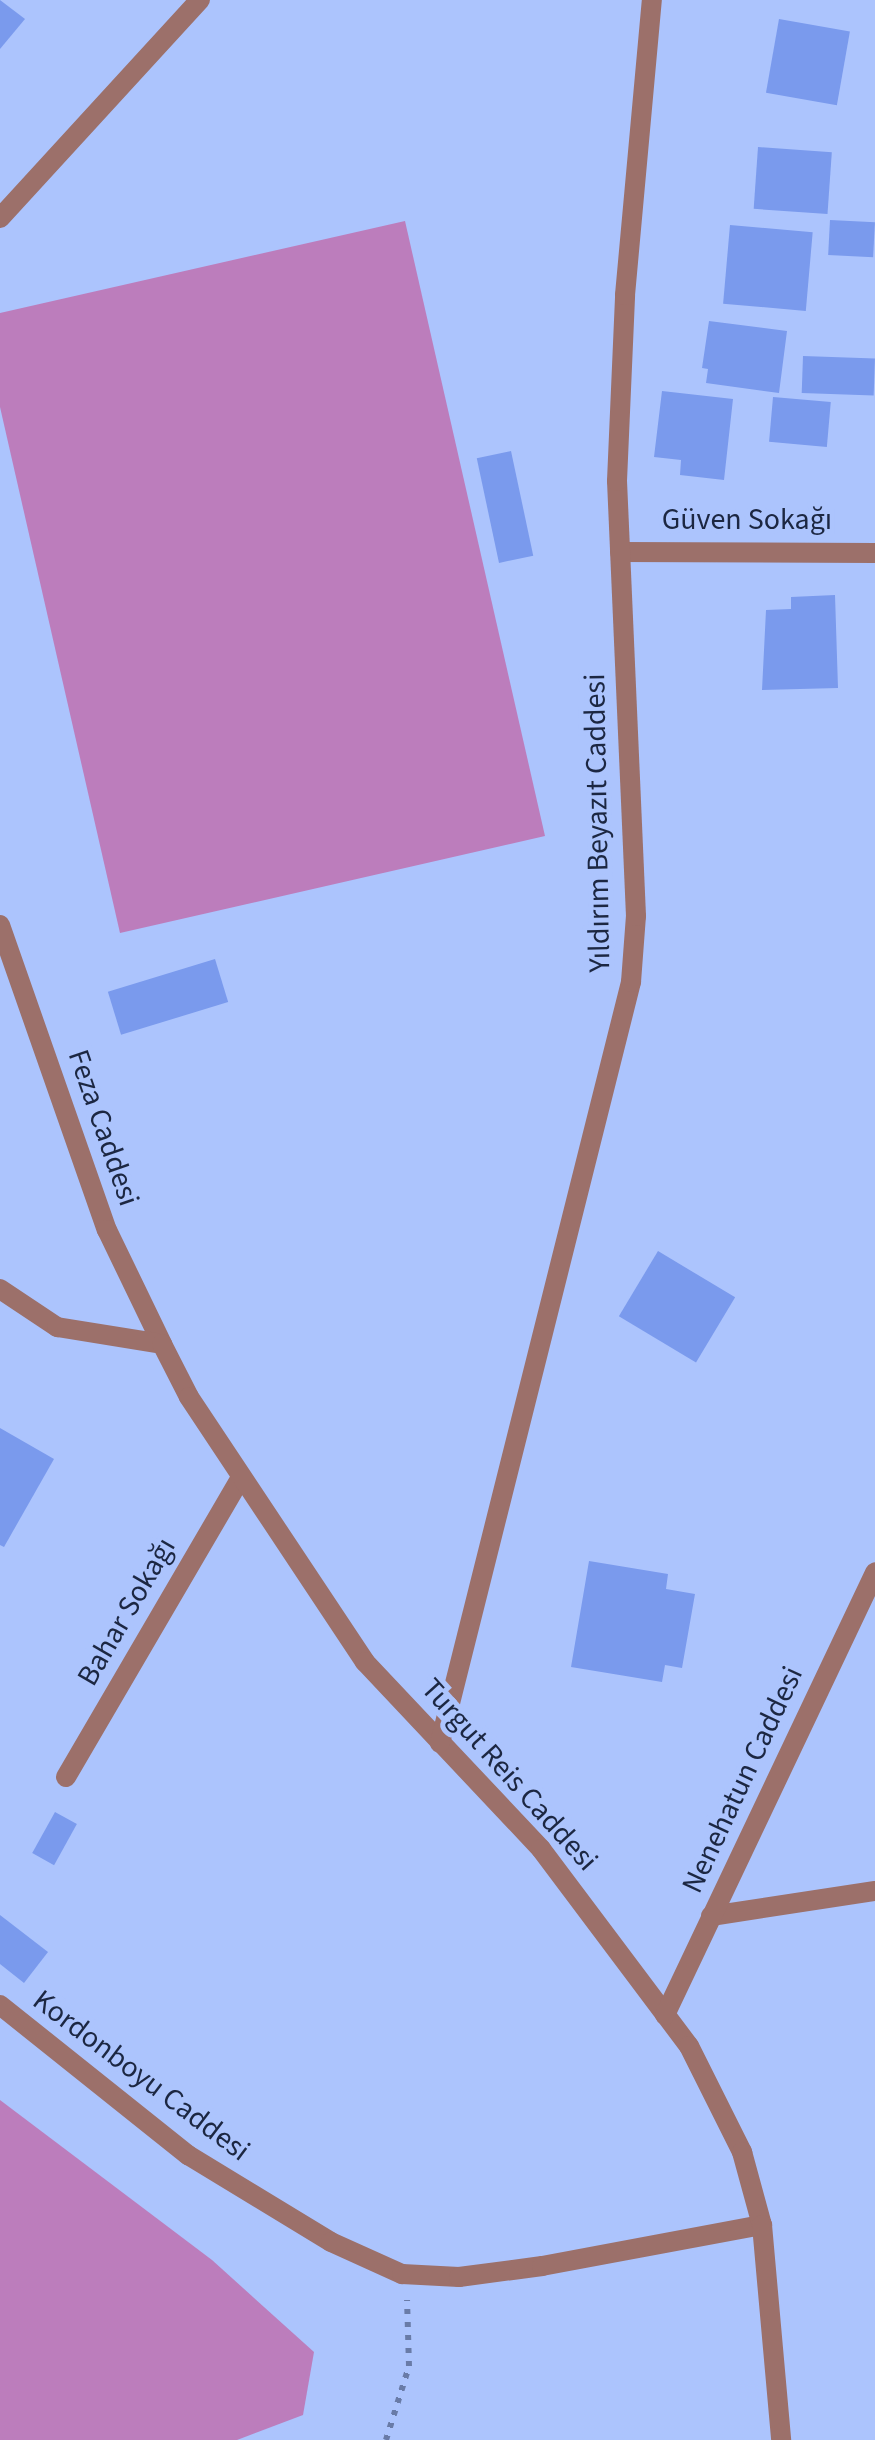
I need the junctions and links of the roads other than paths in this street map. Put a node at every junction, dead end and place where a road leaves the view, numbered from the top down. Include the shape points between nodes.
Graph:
1 (200, 0) edge
2 (652, 0) edge
3 (0, 218) edge
4 (620, 552) junction
5 (875, 553) edge
6 (0, 925) edge
7 (0, 1289) edge
8 (162, 1344) junction
9 (241, 1477) junction
10 (875, 1572) edge
11 (440, 1742) junction
12 (66, 1777) dead end
13 (875, 1892) edge
14 (711, 1916) junction
15 (0, 2005) edge
16 (665, 2014) junction
17 (762, 2224) junction
18 (780, 2440) edge

1 - 3 street
2 - 4 street, Yıldırım Beyazıt Caddesi via 625,296
4 - 5 street, Güven Sokağı
4 - 11 street, Yıldırım Beyazıt Caddesi via 636,916 632,982
6 - 8 street, Feza Caddesi via 107,1230
7 - 8 street via 58,1327
8 - 9 street, Turgut Reis Caddesi
9 - 11 street, Turgut Reis Caddesi via 365,1662
9 - 12 street, Bahar Sokağı
10 - 14 street, Nenehatun Caddesi
11 - 16 street, Turgut Reis Caddesi via 541,1848
13 - 14 street
14 - 16 street, Nenehatun Caddesi
15 - 17 street, Kordonboyu Caddesi via 188,2155 331,2242 402,2274 492,2273
16 - 17 street, Turgut Reis Caddesi via 735,2137
17 - 18 street, Turgut Reis Caddesi

